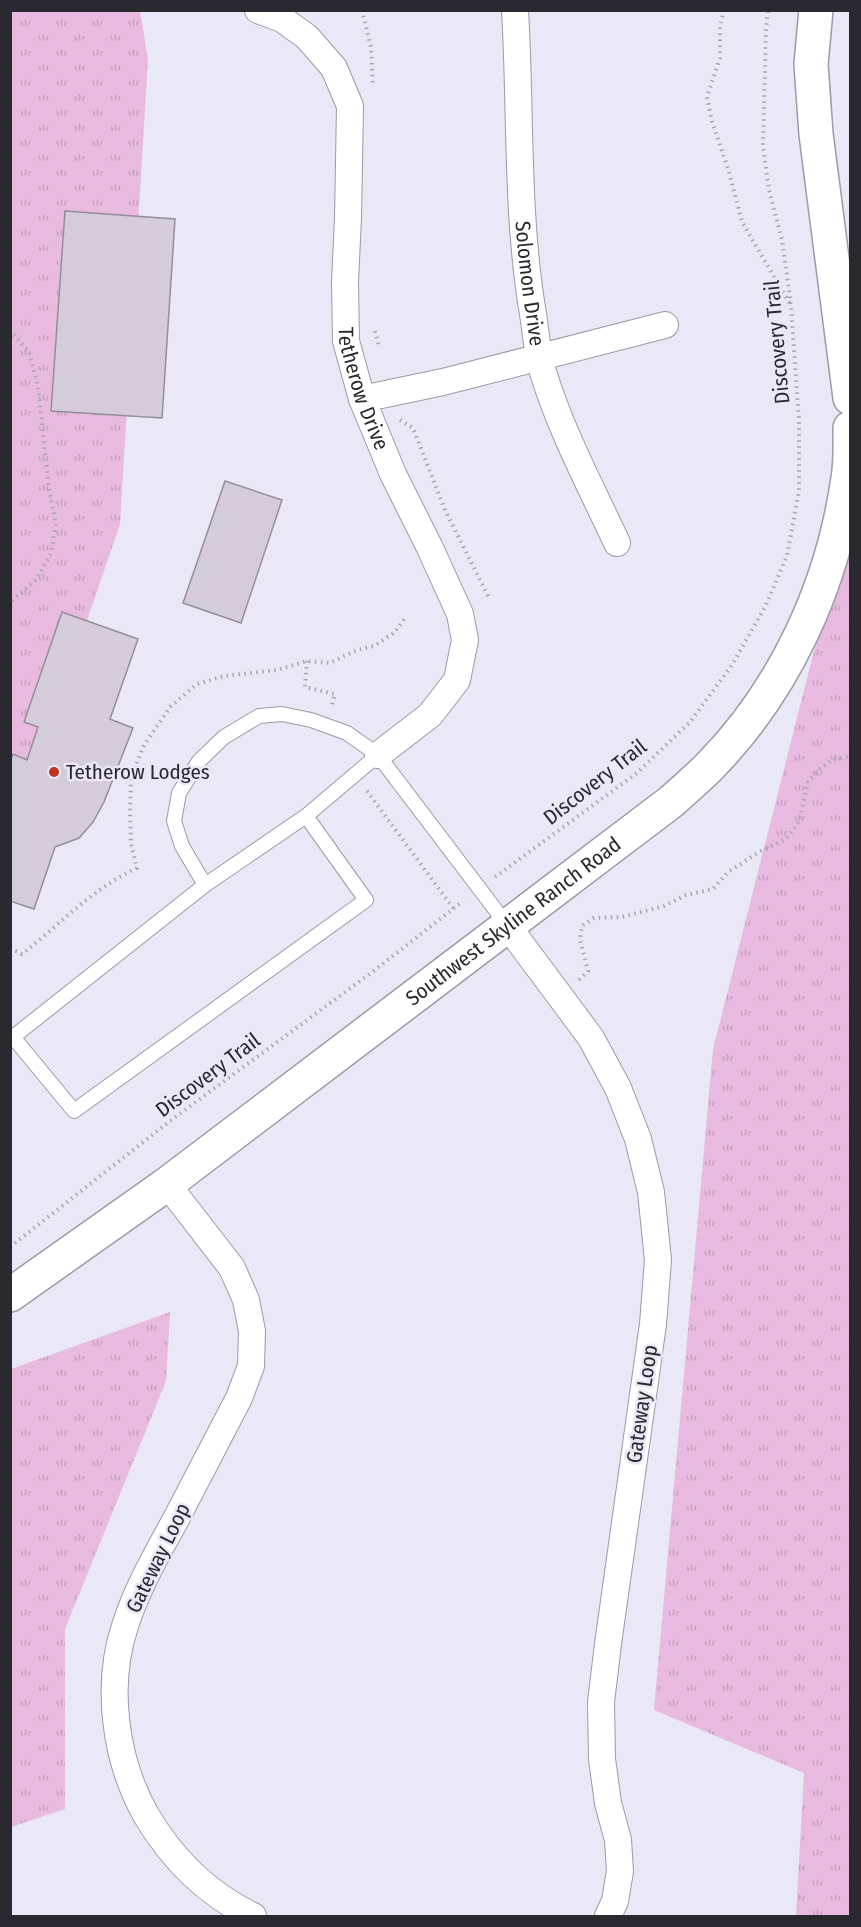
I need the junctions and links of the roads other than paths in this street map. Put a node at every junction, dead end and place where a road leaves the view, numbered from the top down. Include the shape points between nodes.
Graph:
1 (258, 10) edge
2 (515, 10) edge
3 (816, 10) edge
4 (665, 325) dead end
5 (540, 357) junction
6 (850, 398) edge
7 (362, 399) junction
8 (850, 428) edge
9 (617, 543) dead end
10 (378, 756) junction
11 (306, 816) junction
12 (205, 885) junction
13 (507, 925) junction
14 (167, 1184) junction
15 (10, 1295) edge
16 (253, 1917) edge
17 (608, 1917) edge

1 - 7 street, Tetherow Drive via 282,19 308,37 334,68 350,106 346,341
2 - 5 street, Solomon Drive via 520,196 528,286
3 - 6 street via 811,64 816,134
4 - 5 street
5 - 7 street
5 - 9 street, Solomon Drive via 562,427
7 - 10 street, Tetherow Drive via 460,614 465,640 457,680 430,715
8 - 13 street, Southwest Skyline Ranch Road via 849,477 822,586 774,683 710,766 672,801
10 - 11 lane
10 - 12 lane via 347,733 282,714 259,716 224,737 199,761 184,785 174,821 182,846
10 - 13 lane
11 - 12 lane
11 - 12 lane via 366,900 74,1111 13,1037
13 - 14 street, Southwest Skyline Ranch Road
13 - 17 street, Gateway Loop via 591,1038 618,1088 638,1139 651,1192 658,1260 653,1324 601,1702 602,1758 618,1840 620,1872
14 - 15 street, Southwest Skyline Ranch Road
14 - 16 street, Gateway Loop via 237,1279 252,1331 250,1365 239,1398 140,1587 124,1628 116,1670 115,1713 135,1796 160,1839 185,1869 213,1893

